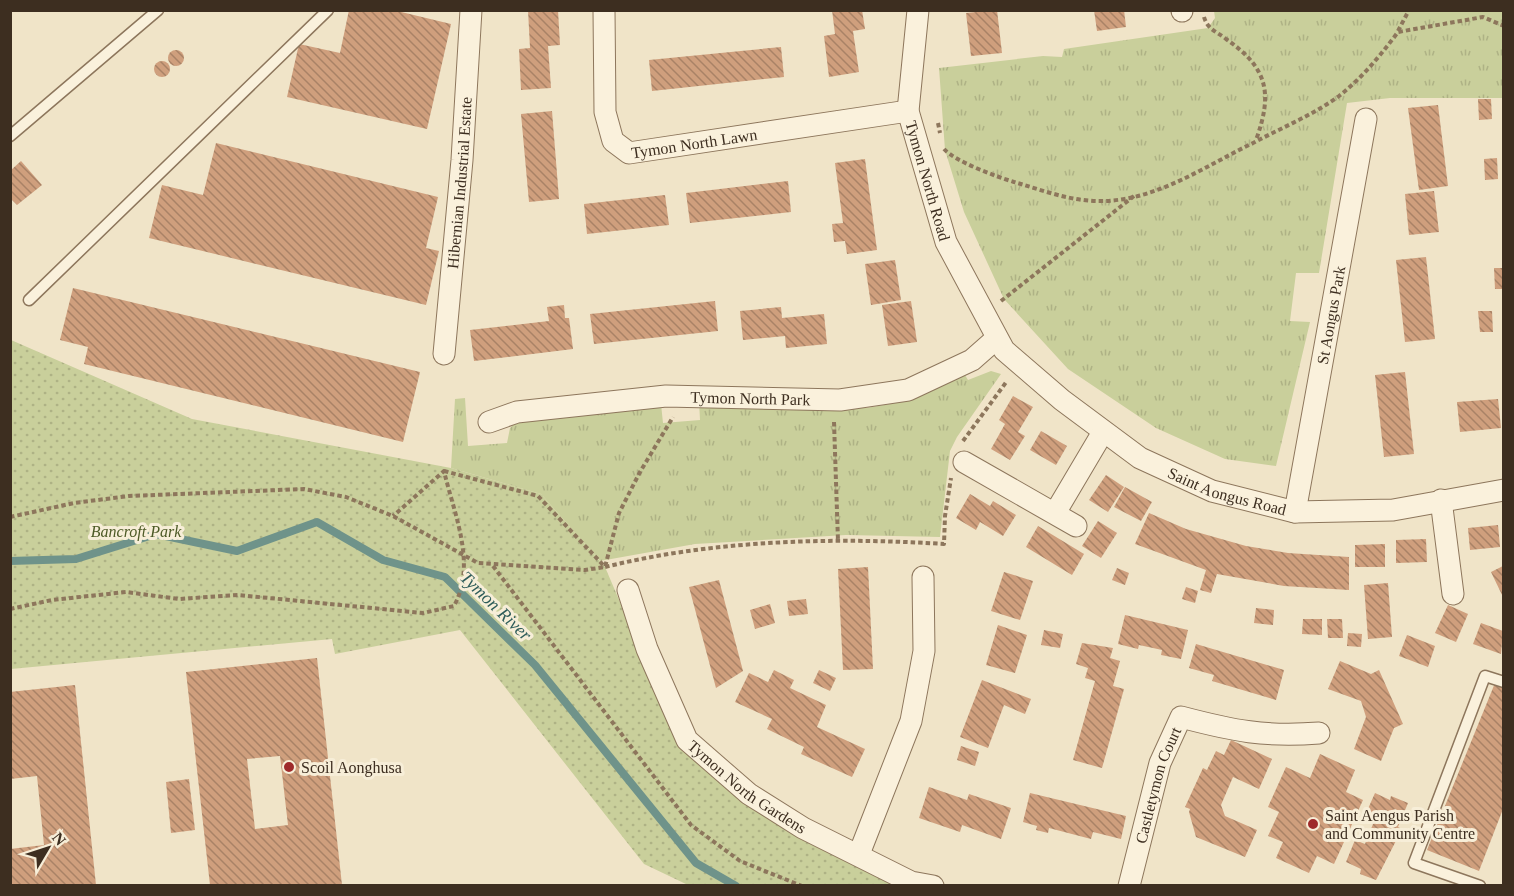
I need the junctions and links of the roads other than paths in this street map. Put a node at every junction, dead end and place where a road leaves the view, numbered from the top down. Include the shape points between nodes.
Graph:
1 (158, 10) edge
2 (328, 10) edge
3 (471, 10) edge
4 (604, 10) edge
5 (918, 10) edge
6 (908, 111) junction
7 (1366, 119) dead end
8 (10, 136) edge
9 (29, 300) dead end
10 (997, 338) junction
11 (444, 354) dead end
12 (489, 422) dead end
13 (1103, 432) junction
14 (964, 462) dead end
15 (1503, 490) edge
16 (1441, 500) junction
17 (1295, 512) junction
18 (1055, 513) junction
19 (1076, 526) dead end
20 (923, 577) dead end
21 (628, 590) dead end
22 (1453, 594) dead end
23 (1503, 682) edge
24 (1319, 733) dead end
25 (860, 854) junction
26 (933, 885) edge
27 (1129, 885) edge
28 (1480, 885) edge

1 - 8 lane
2 - 9 lane
3 - 11 street, Hibernian Industrial Estate
4 - 6 street, Tymon North Lawn via 605,112 614,141 629,153
5 - 6 street, Tymon North Road
6 - 10 street, Tymon North Road via 946,242
7 - 17 street, St Aongus Park
10 - 12 street, Tymon North Park via 972,360 908,390 840,400 686,396 517,412
10 - 13 street, Saint Aongus Road via 1004,350
13 - 17 street, Saint Aongus Road via 1140,458 1212,491
13 - 18 street
14 - 18 street
15 - 16 street, Saint Aongus Road
16 - 17 street, Saint Aongus Road via 1393,510
16 - 22 street
18 - 19 street
20 - 25 street via 924,651 911,721
21 - 25 street, Tymon North Gardens via 647,649 687,740 749,794 803,828
23 - 28 lane via 1485,676 1414,863
24 - 27 street, Castletymon Court via 1275,736 1181,717 1160,763
25 - 26 street, Tymon North Gardens via 911,882

